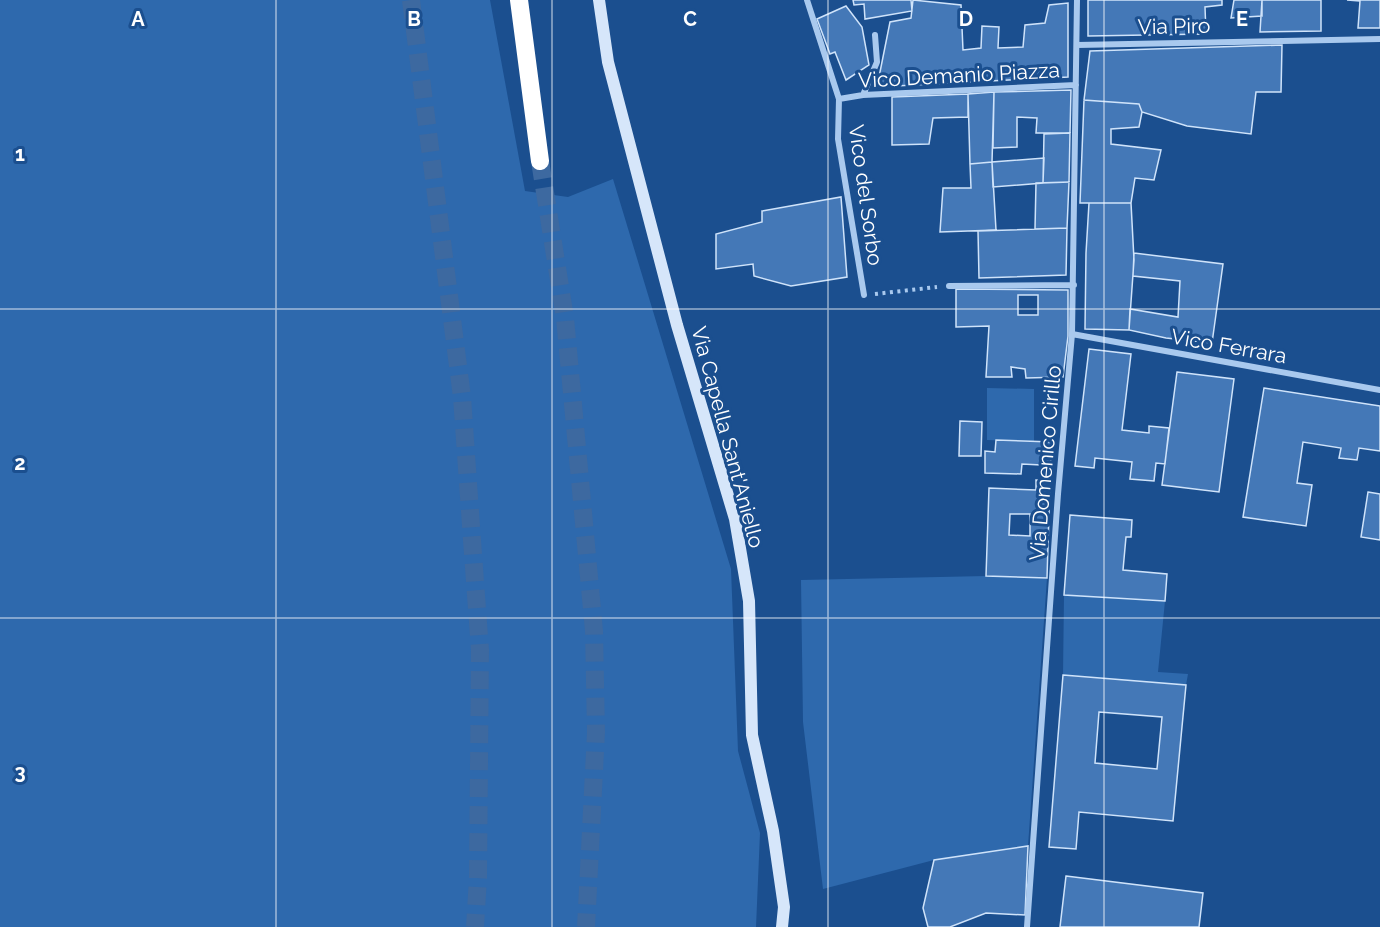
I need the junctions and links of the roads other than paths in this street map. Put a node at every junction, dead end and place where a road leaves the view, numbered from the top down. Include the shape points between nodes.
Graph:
1 (519, 0) edge
2 (599, 0) edge
3 (807, 0) edge
4 (1077, 0) edge
5 (875, 35) dead end
6 (1380, 39) edge
7 (1077, 45) junction
8 (1076, 85) junction
9 (864, 95) junction
10 (839, 99) junction
11 (540, 161) tunnel mouth
12 (1074, 285) junction
13 (949, 286) road end
14 (864, 295) road end
15 (1072, 334) junction
16 (1380, 390) edge
17 (782, 927) edge
18 (1027, 927) edge

1 - 11 highway
2 - 17 main road, Via Capella Sant'Aniello via 608,62 677,325 735,519 749,600 752,735 773,831 784,907
3 - 10 street, Vico Demanio Piazza
4 - 7 street, Via Domenico Cirillo
5 - 9 street via 877,62
6 - 7 street, Via Piro
7 - 8 street, Via Domenico Cirillo
8 - 9 street, Vico Demanio Piazza
8 - 12 street, Via Domenico Cirillo
9 - 10 street, Vico Demanio Piazza
10 - 14 street, Vico del Sorbo via 838,139
12 - 13 street
12 - 15 street, Via Domenico Cirillo
15 - 16 street, Vico Ferrara
15 - 18 street, Via Domenico Cirillo

